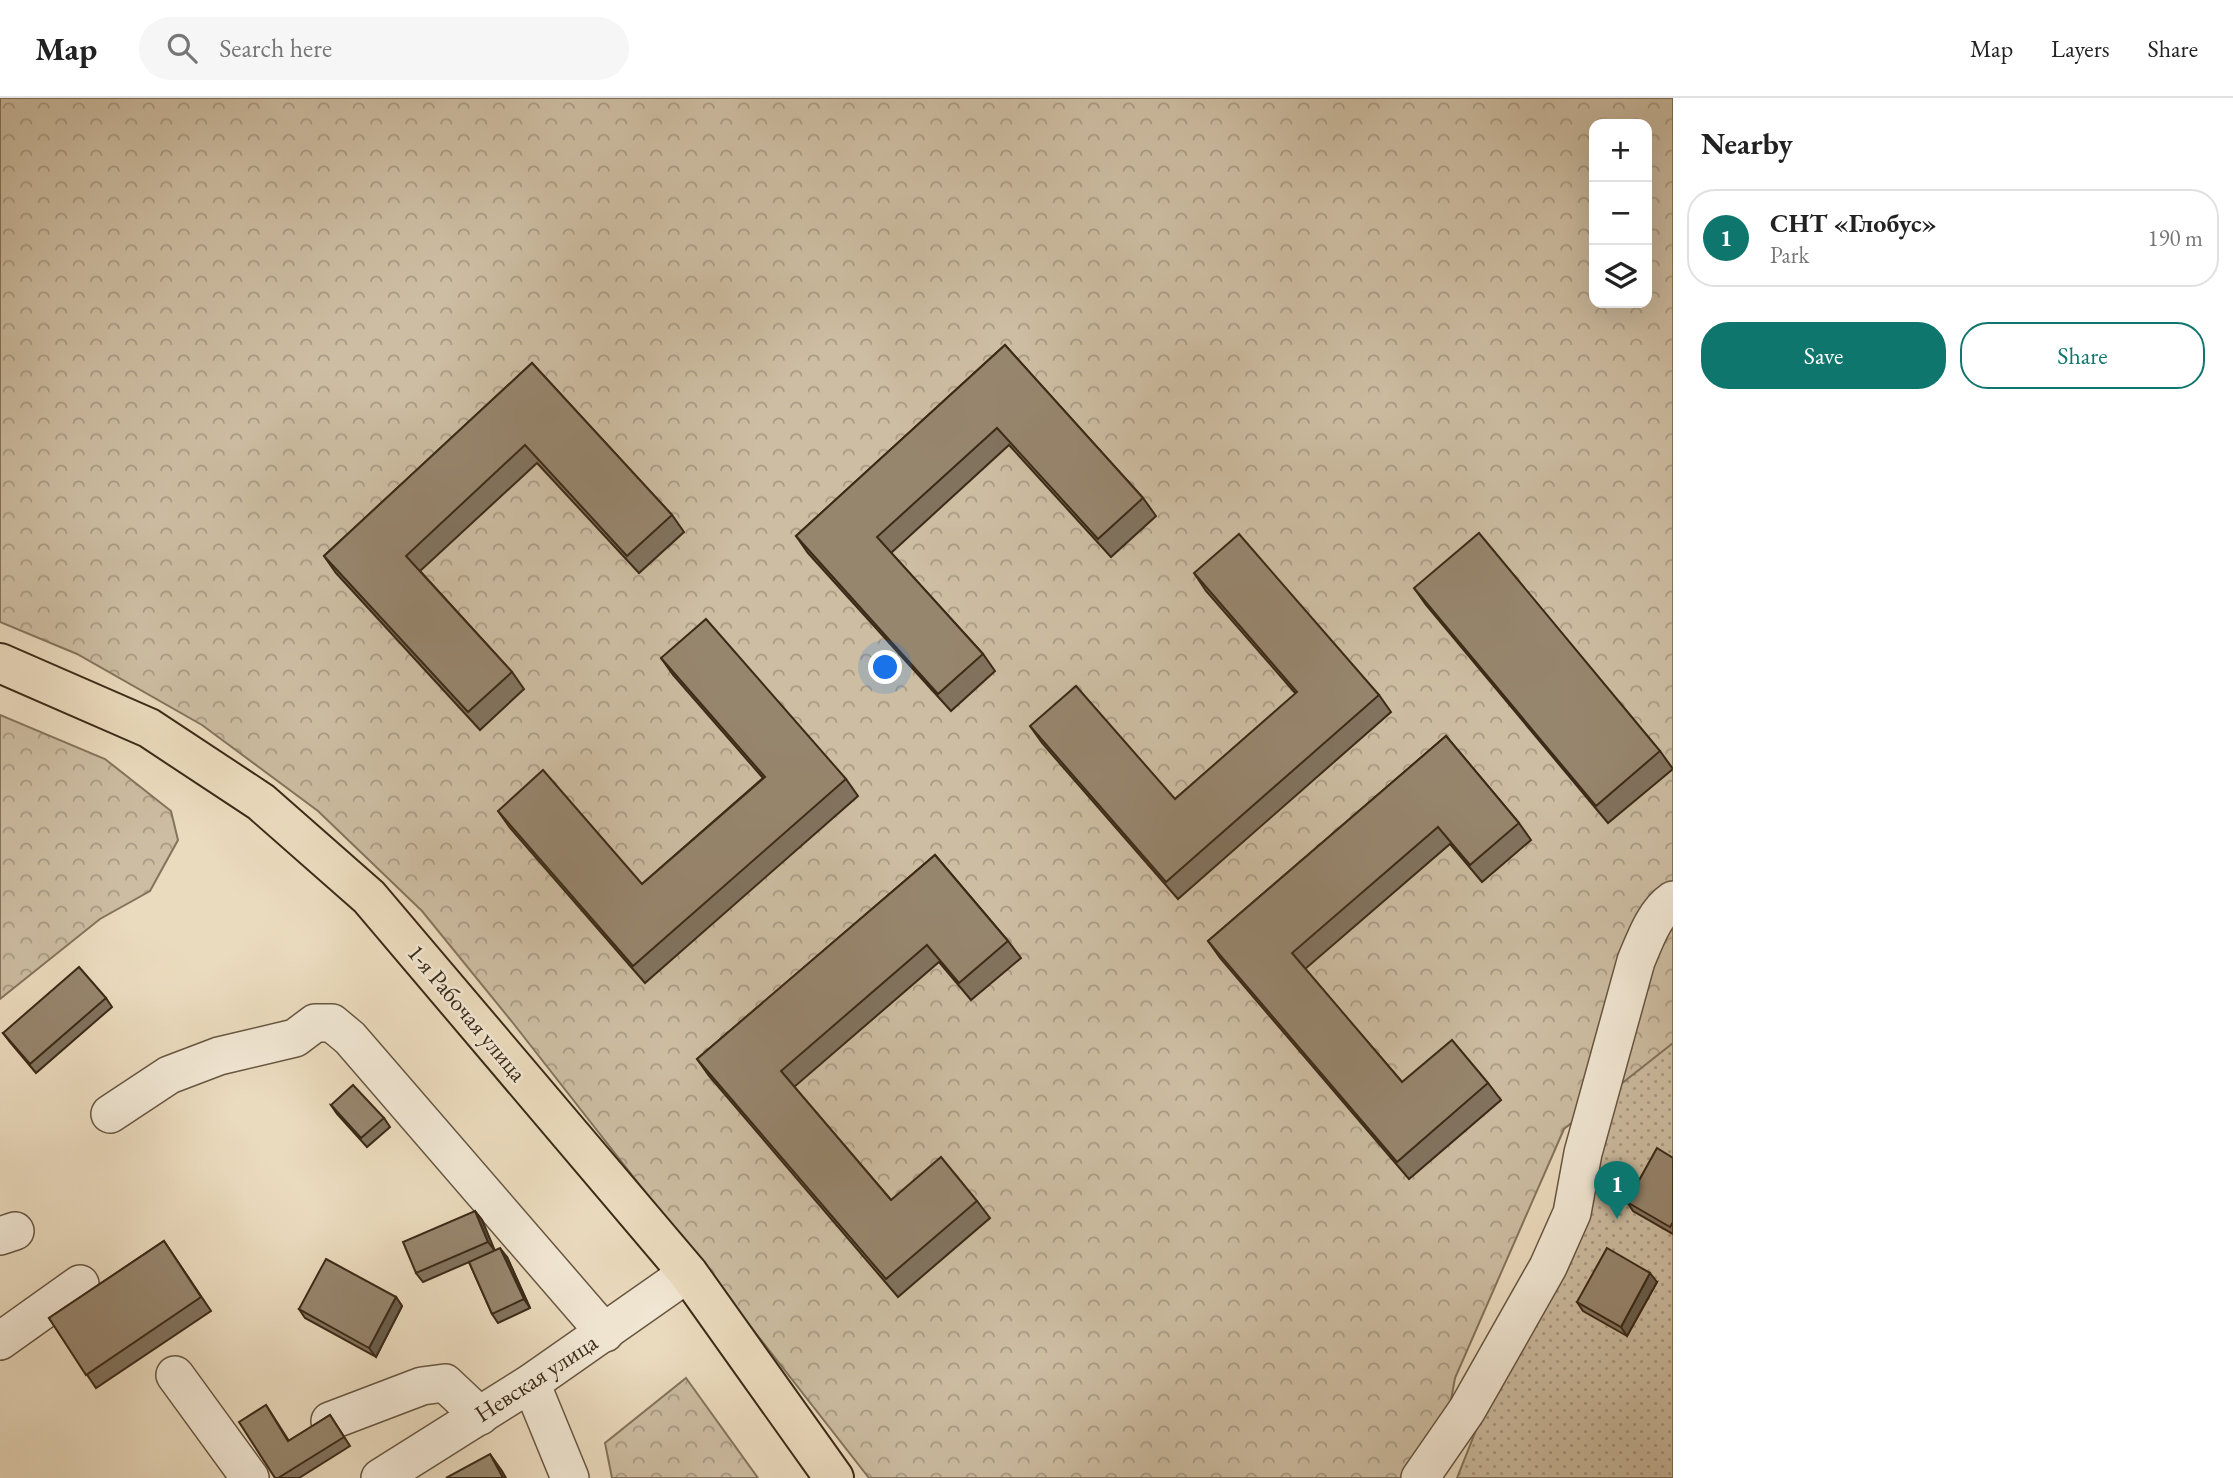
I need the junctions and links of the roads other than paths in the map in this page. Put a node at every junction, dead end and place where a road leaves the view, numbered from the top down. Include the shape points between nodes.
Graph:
1 (0, 663) edge
2 (1673, 900) edge
3 (110, 1114) dead end
4 (688, 1273) junction
5 (80, 1284) dead end
6 (605, 1334) junction
7 (0, 1341) edge
8 (175, 1376) dead end
9 (531, 1382) junction
10 (480, 1416) junction
11 (330, 1421) edge
12 (250, 1478) edge
13 (380, 1478) edge
14 (570, 1478) edge
15 (834, 1478) edge
16 (1420, 1478) edge

1 - 4 main road, 1-я Рабочая улица via 149,728 261,802 320,854 369,898
2 - 16 lane via 1649,930 1636,961 1583,1153 1572,1213 1467,1410
3 - 6 lane via 169,1074 219,1056 295,1038 314,1023 332,1023 351,1038
4 - 6 lane, Невская улица
4 - 15 main road, 1-я Рабочая улица
5 - 7 lane
6 - 9 lane, Невская улица
8 - 12 lane
9 - 10 lane, Невская улица
9 - 14 lane
10 - 11 lane via 445,1383 422,1386
10 - 13 lane, Невская улица

